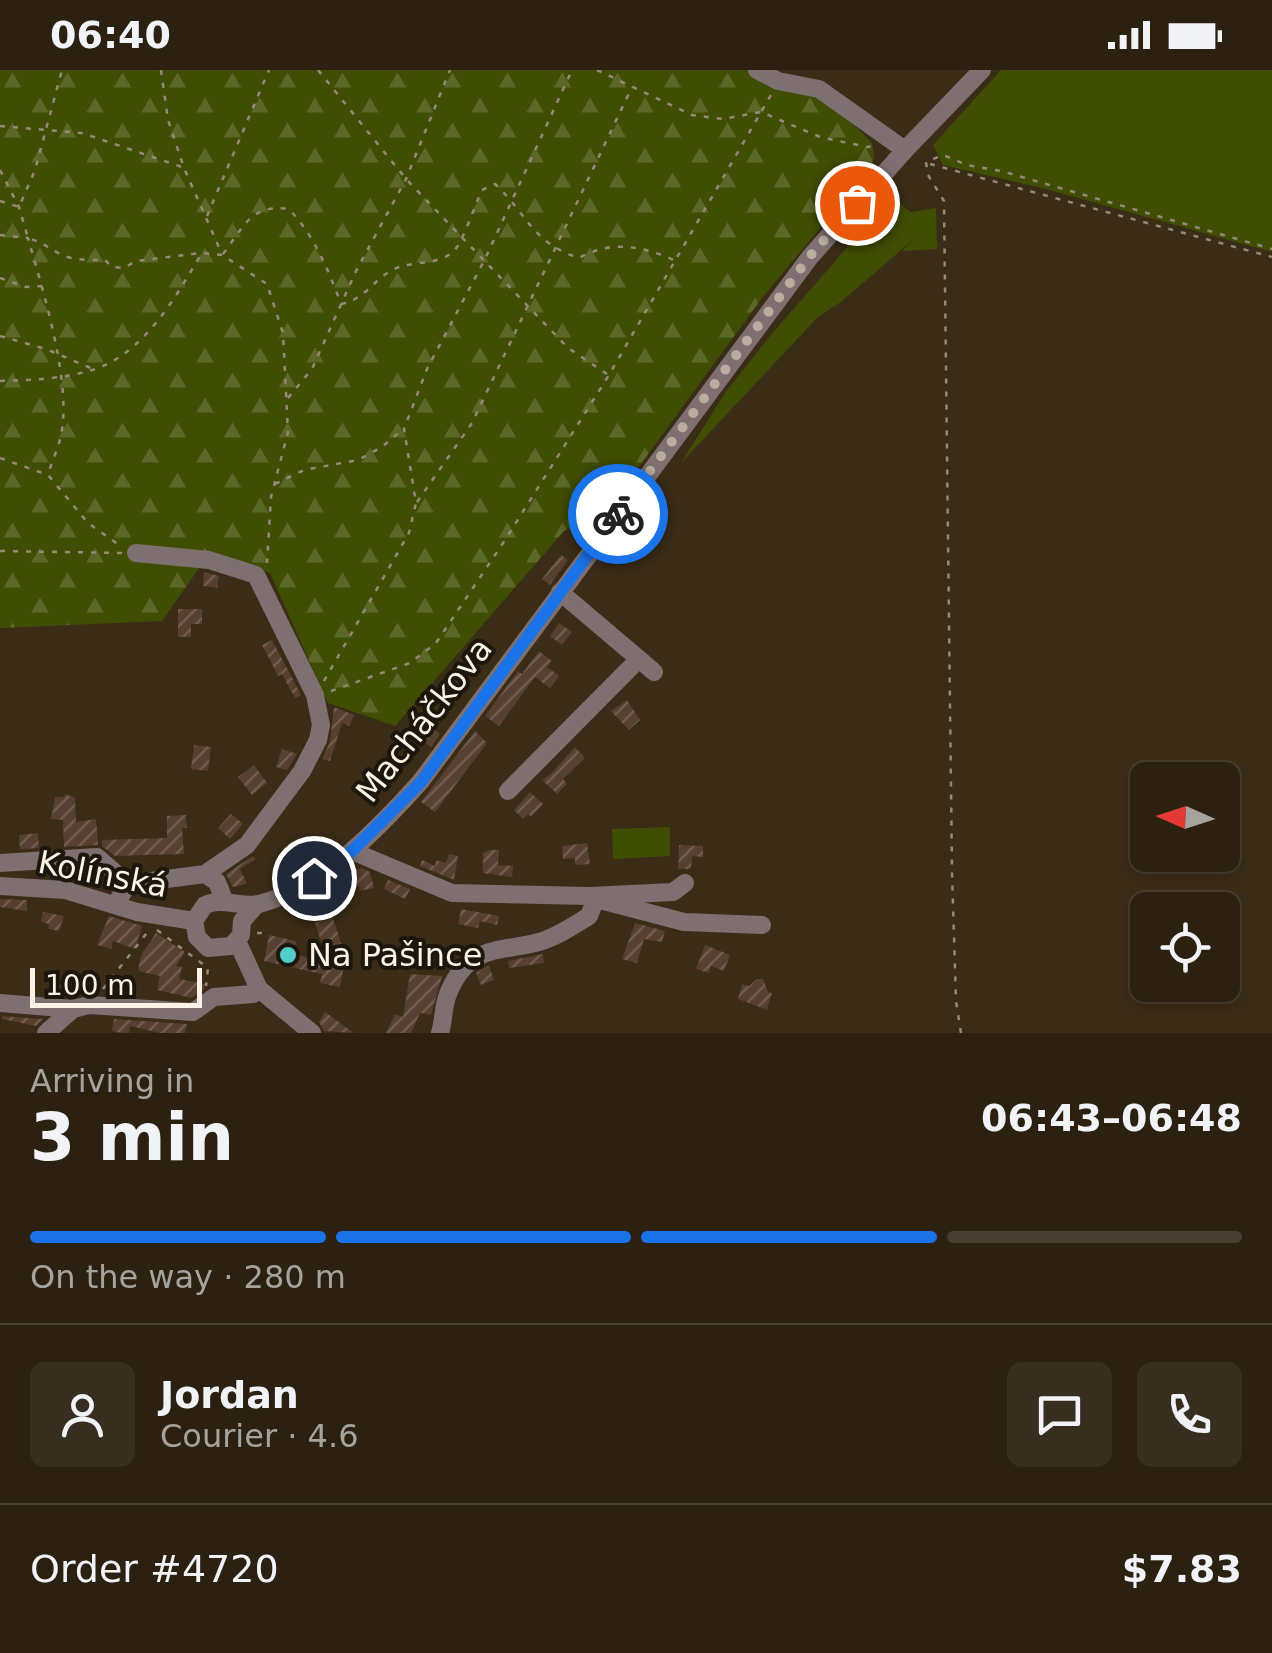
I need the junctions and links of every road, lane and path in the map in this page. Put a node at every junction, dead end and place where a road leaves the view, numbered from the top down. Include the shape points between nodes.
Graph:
1 (62, 70) edge
2 (161, 70) edge
3 (269, 70) edge
4 (318, 70) edge
5 (450, 70) edge
6 (572, 70) edge
7 (597, 70) edge
8 (757, 70) edge
9 (982, 70) edge
10 (778, 81) junction
11 (632, 88) junction
12 (761, 112) junction
13 (0, 126) edge
14 (46, 128) junction
15 (874, 146) dead end
16 (905, 150) junction
17 (930, 164) dead end
18 (184, 168) junction
19 (0, 170) edge
20 (406, 179) junction
21 (512, 200) junction
22 (0, 201) edge
23 (18, 206) junction
24 (207, 216) junction
25 (0, 234) edge
26 (461, 235) junction
27 (28, 238) junction
28 (1272, 248) edge
29 (554, 249) junction
30 (202, 252) junction
31 (222, 255) junction
32 (1272, 258) edge
33 (485, 259) junction
34 (675, 260) junction
35 (0, 278) edge
36 (42, 286) junction
37 (342, 304) junction
38 (527, 304) junction
39 (0, 336) edge
40 (56, 354) junction
41 (94, 370) junction
42 (609, 375) junction
43 (60, 376) junction
44 (0, 382) edge
45 (288, 400) junction
46 (404, 428) junction
47 (0, 458) edge
48 (48, 475) junction
49 (274, 484) junction
50 (416, 503) junction
51 (0, 551) edge
52 (136, 553) junction
53 (564, 587) junction
54 (264, 590) junction
55 (638, 659) junction
56 (654, 672) dead end
57 (315, 695) junction
58 (508, 791) dead end
59 (352, 851) junction
60 (0, 863) edge
61 (204, 874) junction
62 (685, 883) dead end
63 (128, 884) junction
64 (0, 886) edge
65 (590, 896) junction
66 (228, 903) junction
67 (257, 904) junction
68 (115, 906) junction
69 (194, 921) junction
70 (762, 925) dead end
71 (269, 933) dead end
72 (239, 941) junction
73 (259, 989) junction
74 (0, 1004) edge
75 (81, 1007) junction
76 (199, 1007) junction
77 (46, 1033) edge
78 (189, 1033) edge
79 (312, 1033) edge
80 (440, 1033) edge
81 (960, 1033) edge

1 - 14 path
2 - 18 path
3 - 24 path
4 - 20 path
5 - 20 path
6 - 21 path
7 - 11 path
8 - 10 street
9 - 16 street, Macháčkova
10 - 12 path
10 - 16 street via 819,89
11 - 12 path via 692,115 722,119
11 - 29 path
12 - 15 path via 820,137
12 - 34 path
13 - 14 path
14 - 18 path via 118,142
14 - 23 path
16 - 53 street, Macháčkova via 810,256
17 - 32 path
18 - 24 path
19 - 23 path
20 - 26 path
20 - 37 path
21 - 26 path via 495,184 482,190
21 - 29 path
21 - 33 path
22 - 23 path
23 - 27 path
24 - 31 path
25 - 27 path
26 - 33 path
26 - 37 path via 457,248 442,258 398,267 359,300
27 - 30 path via 79,260 124,268
27 - 36 path
28 - 81 path via 943,155 926,162 944,201
29 - 34 path via 579,258 596,248 628,246
29 - 38 path
30 - 31 path
30 - 41 path via 174,300 132,348
31 - 37 path via 254,214 289,209 324,260
31 - 45 path via 267,284 283,333
33 - 38 path
33 - 46 path
34 - 42 path
35 - 36 path
36 - 40 path
37 - 45 path via 312,369
38 - 42 path via 568,348
38 - 50 path via 472,423
39 - 40 path
40 - 41 path
40 - 43 path
41 - 43 path
42 - 57 path via 436,643 410,664
43 - 44 path
43 - 48 path via 62,429
45 - 49 path via 288,432
46 - 49 path via 358,460 304,470
46 - 50 path
47 - 48 path
48 - 52 path via 88,523
49 - 54 path
50 - 57 path via 410,533
51 - 52 path
52 - 54 street via 244,570
53 - 55 street
53 - 59 street, Macháčkova via 421,782
54 - 57 street
55 - 56 street
55 - 58 street
57 - 61 street via 321,725 302,771 247,844
59 - 65 street via 452,893
59 - 67 street, Macháčkova via 314,878
60 - 63 street via 97,857
61 - 63 street
61 - 66 street
62 - 65 street via 673,892
63 - 68 street
64 - 68 street, Kolínská via 65,890
65 - 70 street via 684,922
65 - 80 street via 589,916 568,929 475,956 446,997
66 - 67 street
66 - 69 street via 205,904
66 - 72 street
67 - 72 street
68 - 69 street, Kolínská
69 - 72 street via 202,943
71 - 72 path
72 - 73 street
73 - 76 street via 214,997
73 - 79 street
74 - 75 street
75 - 76 street
75 - 76 path via 150,927 208,968
75 - 77 street
76 - 78 street

